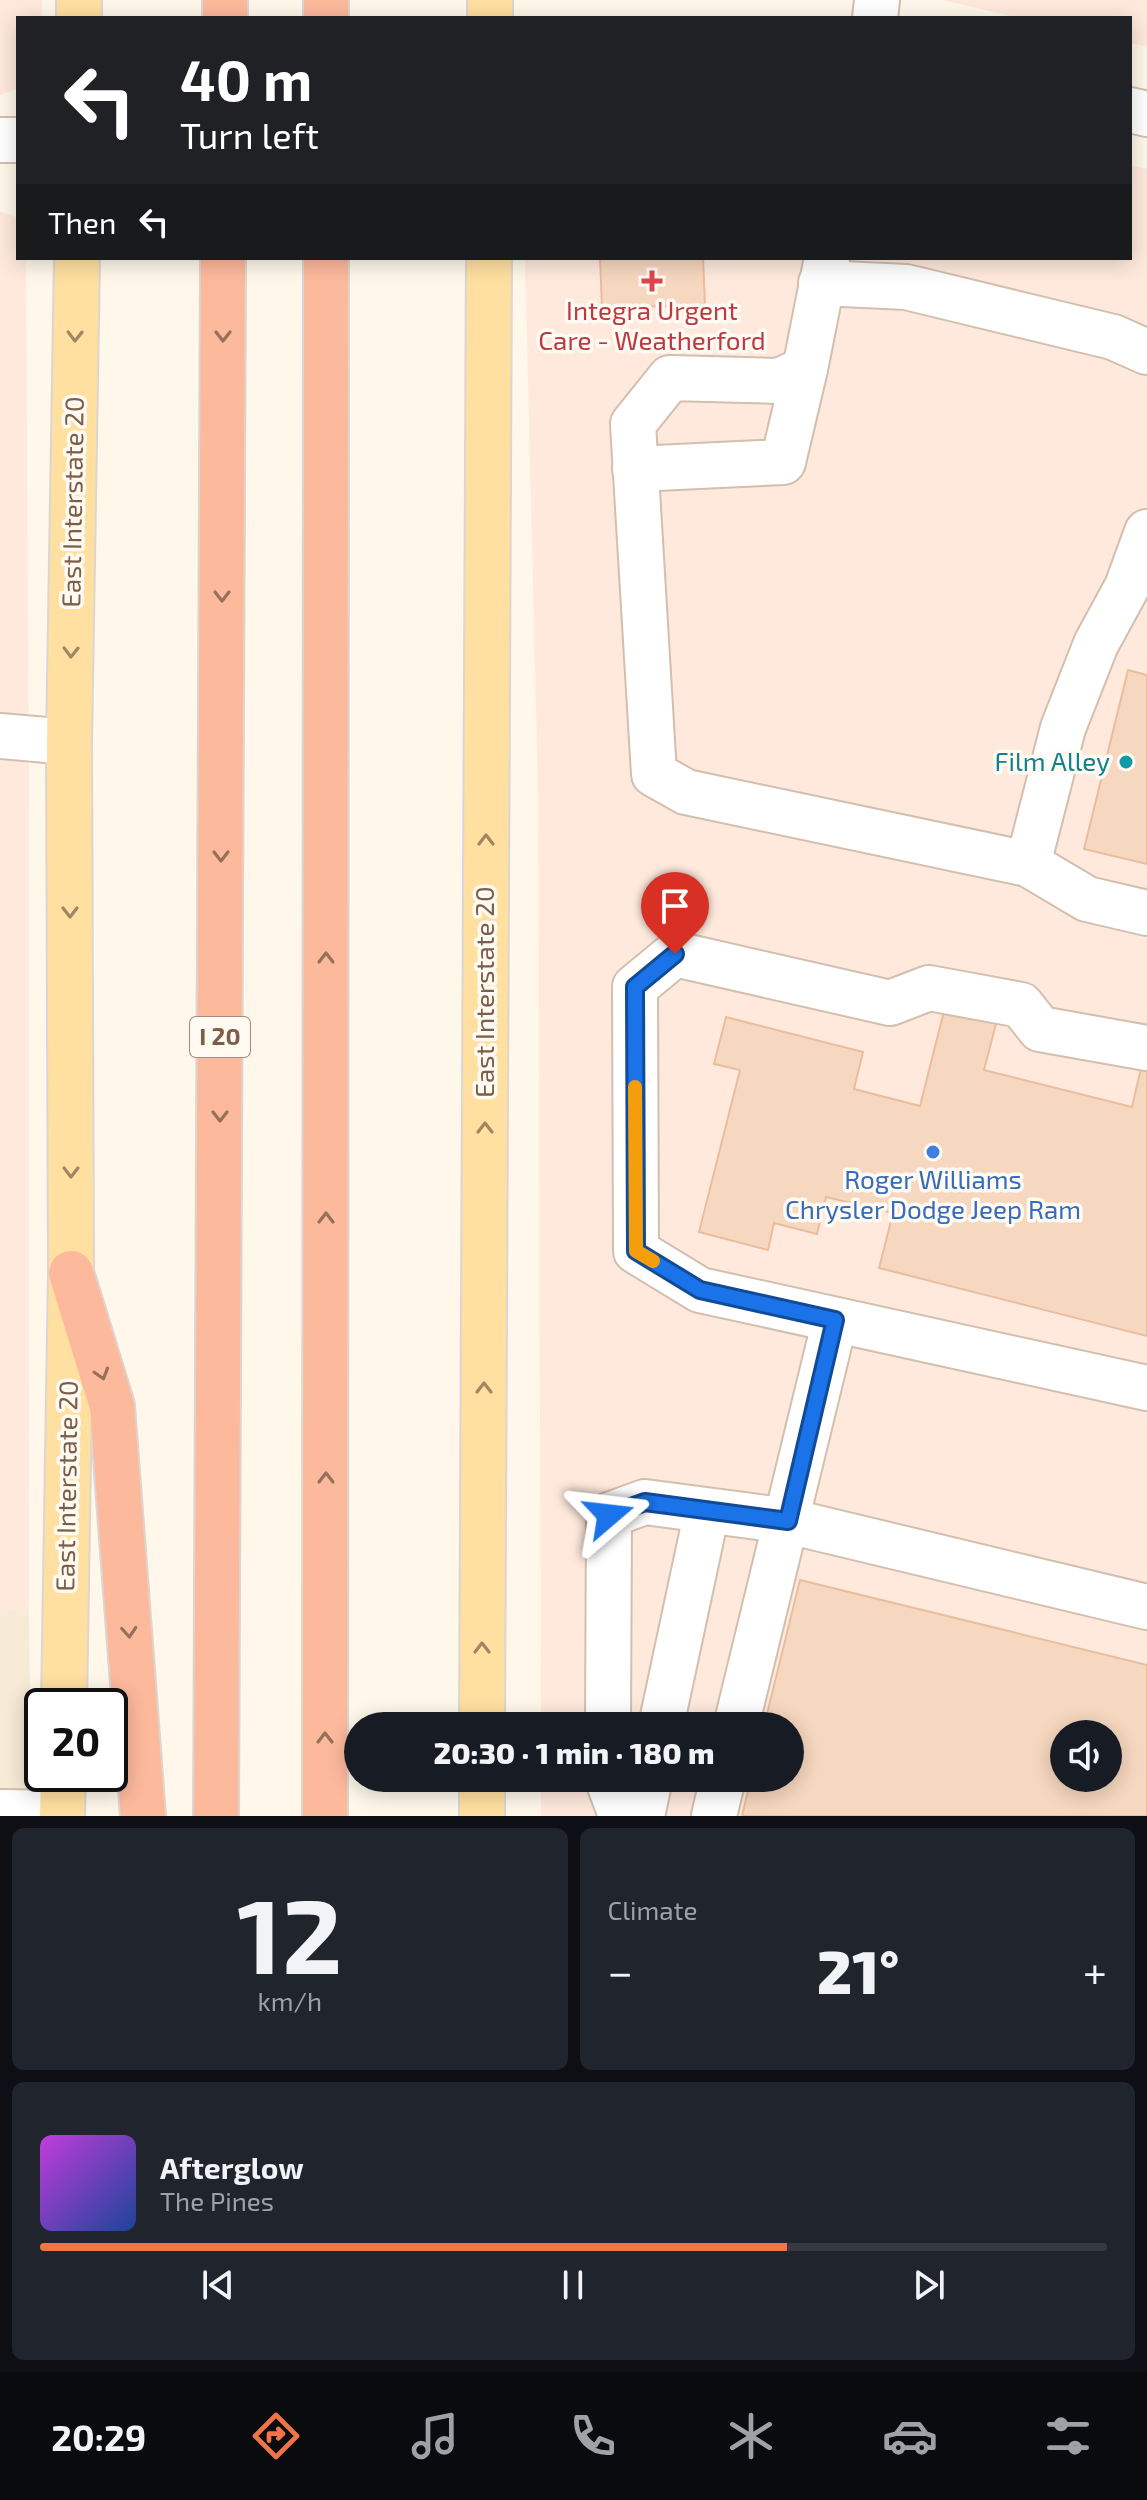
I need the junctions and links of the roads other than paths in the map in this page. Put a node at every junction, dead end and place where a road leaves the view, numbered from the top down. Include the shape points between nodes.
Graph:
1 (77, 260) edge
2 (223, 260) edge
3 (326, 260) edge
4 (489, 260) edge
5 (824, 270) edge
6 (1147, 352) edge
7 (805, 369) junction
8 (635, 469) junction
9 (1147, 532) edge
10 (0, 736) edge
11 (69, 742) junction
12 (1028, 864) junction
13 (1147, 913) edge
14 (1147, 1048) edge
15 (71, 1273) junction
16 (835, 1320) junction
17 (1147, 1388) edge
18 (707, 1511) junction
19 (788, 1521) junction
20 (1147, 1607) edge
21 (64, 1688) edge
22 (482, 1712) edge
23 (608, 1712) edge
24 (664, 1712) edge
25 (740, 1712) edge
26 (482, 1792) edge
27 (612, 1792) edge
28 (647, 1792) edge
29 (720, 1792) edge
30 (63, 1801) edge
31 (0, 1812) edge
32 (143, 1816) edge
33 (216, 1816) edge
34 (325, 1816) edge
35 (482, 1816) edge
36 (627, 1816) edge
37 (642, 1816) edge
38 (714, 1816) edge

1 -> 11 main road, East Interstate 20
2 -> 33 highway, I 20
34 -> 3 highway
22 -> 4 main road, East Interstate 20
5 - 6 street via 1113,337
5 - 7 street
7 - 8 street via 779,381 670,378 633,424
7 - 8 street via 783,462
8 - 12 street via 654,774 686,792
9 - 12 street via 1063,728
10 - 11 street
11 -> 15 main road, East Interstate 20
12 - 13 street via 1087,899
14 - 16 street via 1040,1029 1021,1005 929,988 890,1003 675,954 635,987 636,1251 700,1290
15 - 21 main road, East Interstate 20
15 -> 32 highway via 112,1406
16 - 17 street
16 - 19 street
18 - 19 street
18 - 23 street via 645,1502 609,1515
18 - 24 street
19 - 20 street
19 - 25 street
26 - 35 main road
27 - 36 street via 621,1815
28 - 37 street
29 - 38 street
30 - 31 street

